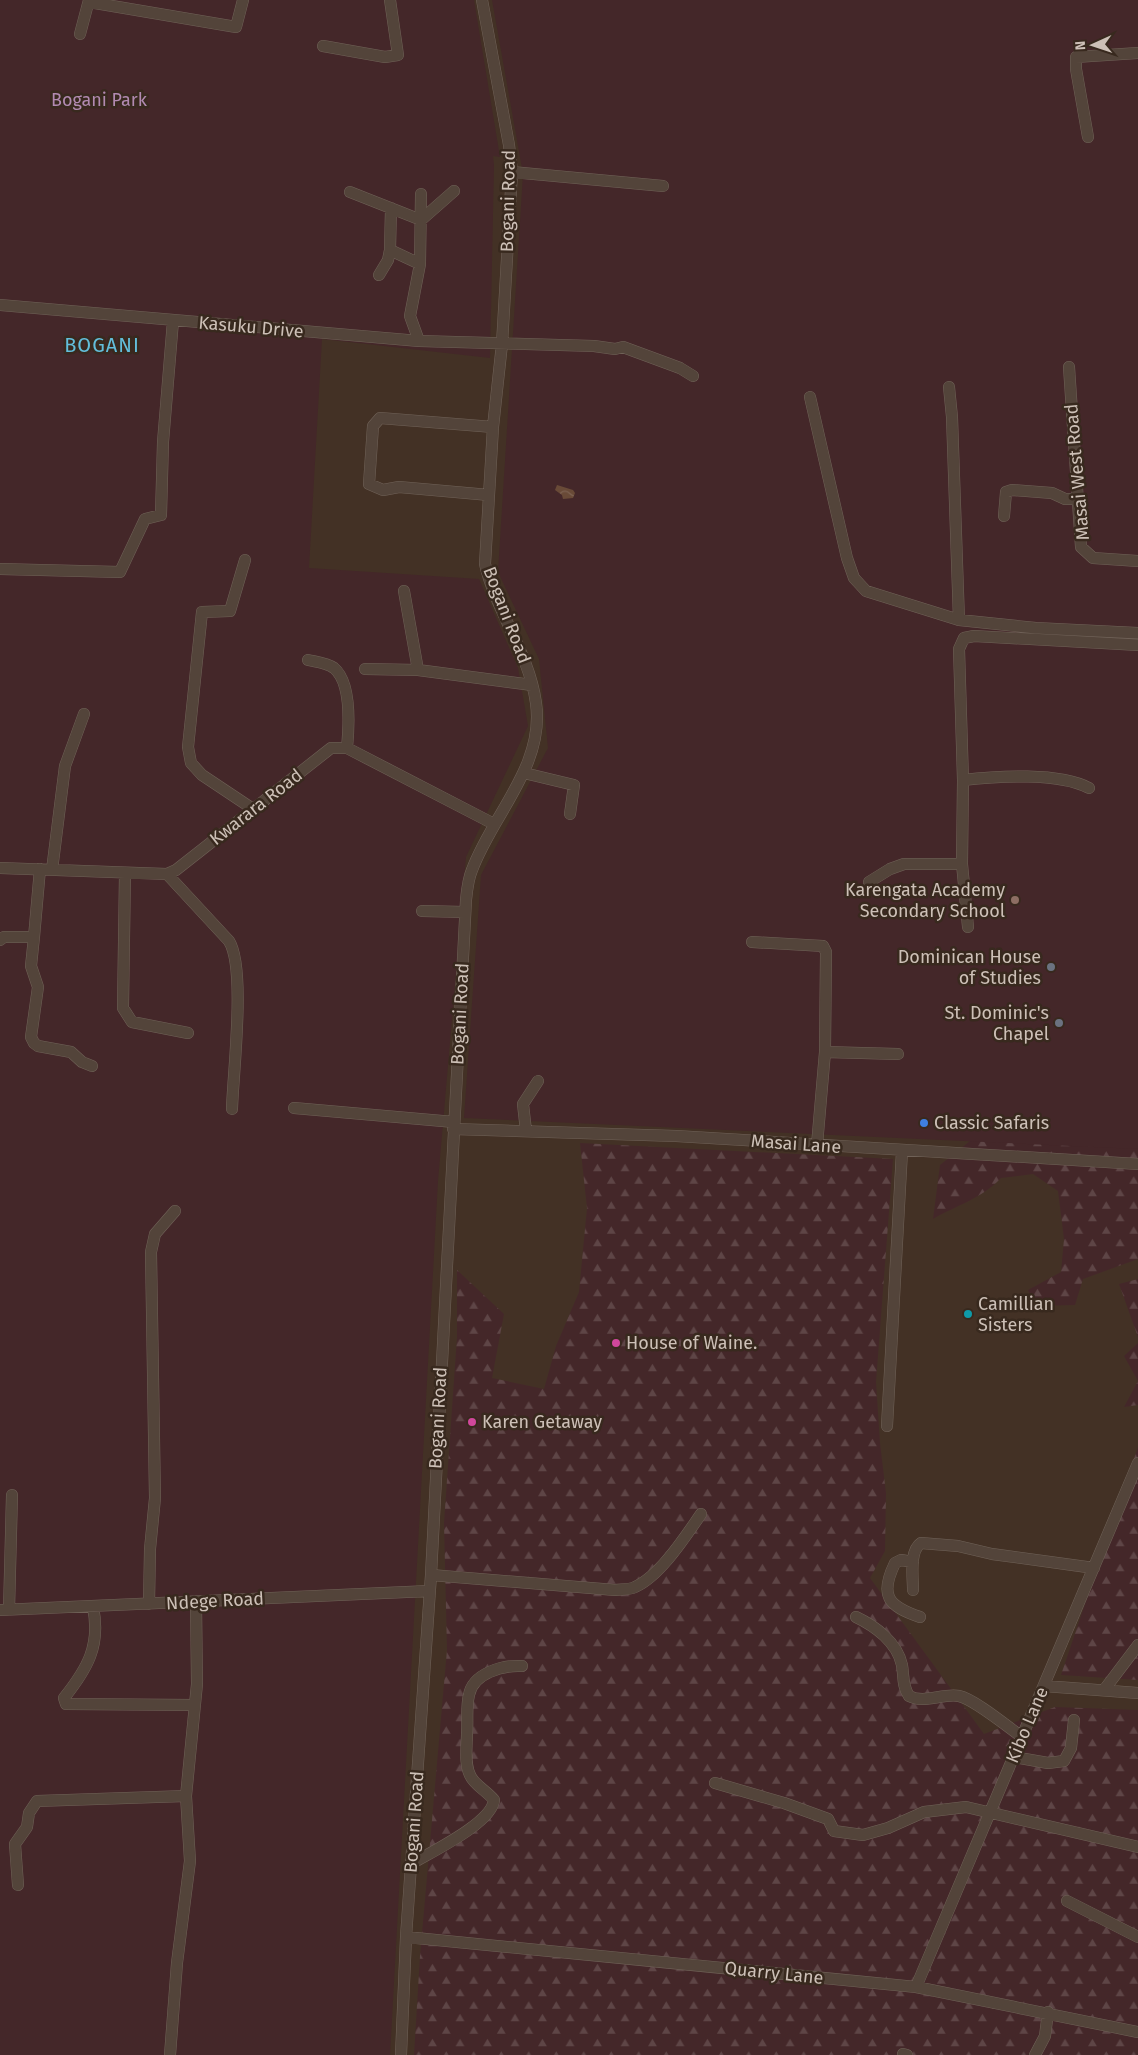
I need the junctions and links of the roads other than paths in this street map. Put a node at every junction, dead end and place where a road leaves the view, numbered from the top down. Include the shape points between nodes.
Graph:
1 (243, 0) edge
2 (390, 0) edge
3 (482, 0) edge
4 (89, 1) edge
5 (80, 34) dead end
6 (323, 46) dead end
7 (1138, 53) edge
8 (1088, 137) dead end
9 (512, 172) junction
10 (663, 186) dead end
11 (454, 191) dead end
12 (350, 192) dead end
13 (421, 194) dead end
14 (391, 208) junction
15 (421, 220) junction
16 (390, 250) junction
17 (420, 264) junction
18 (379, 275) dead end
19 (0, 304) edge
20 (173, 321) junction
21 (419, 341) junction
22 (502, 344) junction
23 (1069, 367) dead end
24 (692, 376) dead end
25 (949, 387) dead end
26 (810, 397) dead end
27 (493, 427) junction
28 (488, 495) junction
29 (1077, 499) junction
30 (1004, 516) dead end
31 (245, 560) dead end
32 (1138, 561) edge
33 (0, 569) edge
34 (404, 591) dead end
35 (959, 620) junction
36 (1138, 632) edge
37 (1138, 645) edge
38 (308, 660) dead end
39 (365, 669) dead end
40 (418, 670) junction
41 (532, 685) junction
42 (84, 714) dead end
43 (347, 748) junction
44 (524, 774) junction
45 (963, 780) junction
46 (1089, 788) dead end
47 (253, 809) junction
48 (570, 814) dead end
49 (494, 824) junction
50 (962, 864) junction
51 (0, 868) edge
52 (40, 869) junction
53 (52, 870) junction
54 (126, 873) junction
55 (167, 874) junction
56 (869, 882) dead end
57 (422, 910) dead end
58 (466, 912) junction
59 (968, 927) dead end
60 (34, 937) junction
61 (0, 940) edge
62 (752, 942) dead end
63 (188, 1033) dead end
64 (824, 1052) junction
65 (898, 1054) dead end
66 (92, 1066) dead end
67 (538, 1080) dead end
68 (294, 1108) dead end
69 (232, 1109) dead end
70 (454, 1126) junction
71 (526, 1131) junction
72 (817, 1145) junction
73 (902, 1150) junction
74 (1138, 1164) edge
75 (175, 1211) dead end
76 (887, 1426) dead end
77 (1138, 1463) edge
78 (12, 1495) dead end
79 (701, 1514) dead end
80 (913, 1562) junction
81 (1094, 1568) junction
82 (431, 1575) junction
83 (913, 1590) dead end
84 (429, 1591) junction
85 (196, 1602) junction
86 (149, 1604) junction
87 (93, 1607) junction
88 (4, 1610) edge
89 (920, 1617) dead end
90 (856, 1618) dead end
91 (1138, 1645) edge
92 (522, 1666) dead end
93 (1044, 1686) junction
94 (1104, 1690) junction
95 (1138, 1693) edge
96 (195, 1705) junction
97 (1074, 1720) dead end
98 (1022, 1737) junction
99 (1014, 1757) junction
100 (715, 1783) dead end
101 (186, 1796) junction
102 (990, 1813) junction
103 (1138, 1846) edge
104 (412, 1864) junction
105 (18, 1886) dead end
106 (1067, 1901) dead end
107 (406, 1937) junction
108 (1138, 1937) edge
109 (916, 1987) junction
110 (1048, 2012) junction
111 (1138, 2032) edge
112 (170, 2055) edge
113 (401, 2055) edge
114 (1036, 2055) edge

1 - 4 street via 236,27
2 - 6 street via 398,55 386,57
3 - 9 street, Bogani Road
4 - 5 street
7 - 8 street via 1076,57
9 - 10 street
9 - 22 street, Bogani Road
11 - 15 street
12 - 14 street
13 - 15 street
14 - 15 street
14 - 16 street
15 - 17 street
16 - 17 street
16 - 18 street
17 - 21 street via 410,316
19 - 20 street, Kasuku Drive
20 - 21 street, Kasuku Drive
20 - 33 street via 163,442 161,516 145,519 120,572
21 - 22 street, Kasuku Drive
22 - 24 street, Kasuku Drive via 623,347 680,368
22 - 27 street, Bogani Road
23 - 29 street, Masai West Road
25 - 35 street
26 - 35 street via 854,578 866,591
27 - 28 street, Bogani Road
27 - 28 street via 380,418 373,426 369,484 383,490 399,487
28 - 41 street, Bogani Road via 486,571 516,638
29 - 30 street via 1065,499 1052,493 1012,490 1006,492
29 - 32 street, Masai West Road via 1081,547 1086,554 1093,558
31 - 47 street via 230,610 202,612 188,747 191,763 202,775
34 - 40 street
35 - 36 street via 1036,628
37 - 45 street via 964,638 959,650
38 - 43 street via 338,672 349,713
39 - 40 street
40 - 41 street
41 - 44 street, Bogani Road via 537,718 532,753
42 - 53 street via 65,766
43 - 47 street, Kwarara Road via 330,748
43 - 49 street
44 - 48 street via 574,785
44 - 49 street, Bogani Road
45 - 46 street via 1000,776 1068,781
45 - 50 street
47 - 55 street, Kwarara Road
49 - 58 street, Bogani Road via 471,871
50 - 56 street via 904,864
50 - 59 street
51 - 52 street
52 - 53 street
52 - 60 street
53 - 54 street
54 - 55 street
54 - 63 street via 123,1008 132,1022
55 - 69 street via 229,941 235,953
57 - 58 street
58 - 70 street, Bogani Road
60 - 61 street via 4,937
60 - 66 street via 30,957 38,987 31,1037 38,1046 71,1052
62 - 64 street via 825,948
64 - 65 street
64 - 72 street
67 - 71 street via 523,1104
68 - 70 street, Masai Lane
70 - 71 street, Masai Lane
70 - 82 street, Bogani Road
71 - 72 street, Masai Lane
72 - 73 street, Masai Lane
73 - 74 street, Masai Lane
73 - 76 street
75 - 86 street via 155,1234 151,1252 155,1498
77 - 81 street, Kibo Lane
78 - 88 street
79 - 82 street via 672,1553 651,1575 632,1588 615,1590
80 - 81 street via 916,1548 921,1543
80 - 83 street
80 - 89 street via 901,1560 895,1563 888,1592 898,1609
81 - 93 street, Kibo Lane
82 - 84 street, Bogani Road
84 - 85 street, Ndege Road
84 - 104 street, Bogani Road
85 - 86 street, Ndege Road
85 - 96 street
86 - 87 street, Ndege Road
87 - 88 street, Ndege Road
87 - 96 street via 93,1654 81,1677 64,1698 66,1704
90 - 98 street via 878,1630 898,1654 909,1696 923,1699 961,1697
91 - 94 street
92 - 104 street via 493,1670 473,1684 469,1694 468,1769 475,1782 494,1800 491,1808 466,1831
93 - 94 street
93 - 98 street, Kibo Lane
94 - 95 street
96 - 101 street
97 - 99 street via 1071,1748 1064,1761 1048,1763
98 - 99 street, Kibo Lane
99 - 102 street, Kibo Lane
100 - 102 street via 828,1819 834,1831 863,1835 924,1812 966,1807
101 - 105 street via 37,1801 29,1813 27,1827 15,1844
101 - 112 street via 190,1861
102 - 103 street
102 - 109 street, Kibo Lane
104 - 107 street, Bogani Road
106 - 108 street
107 - 109 street, Quarry Lane
107 - 113 street, Bogani Road
109 - 110 street, Quarry Lane
110 - 111 street, Quarry Lane
110 - 114 street via 1046,2036

